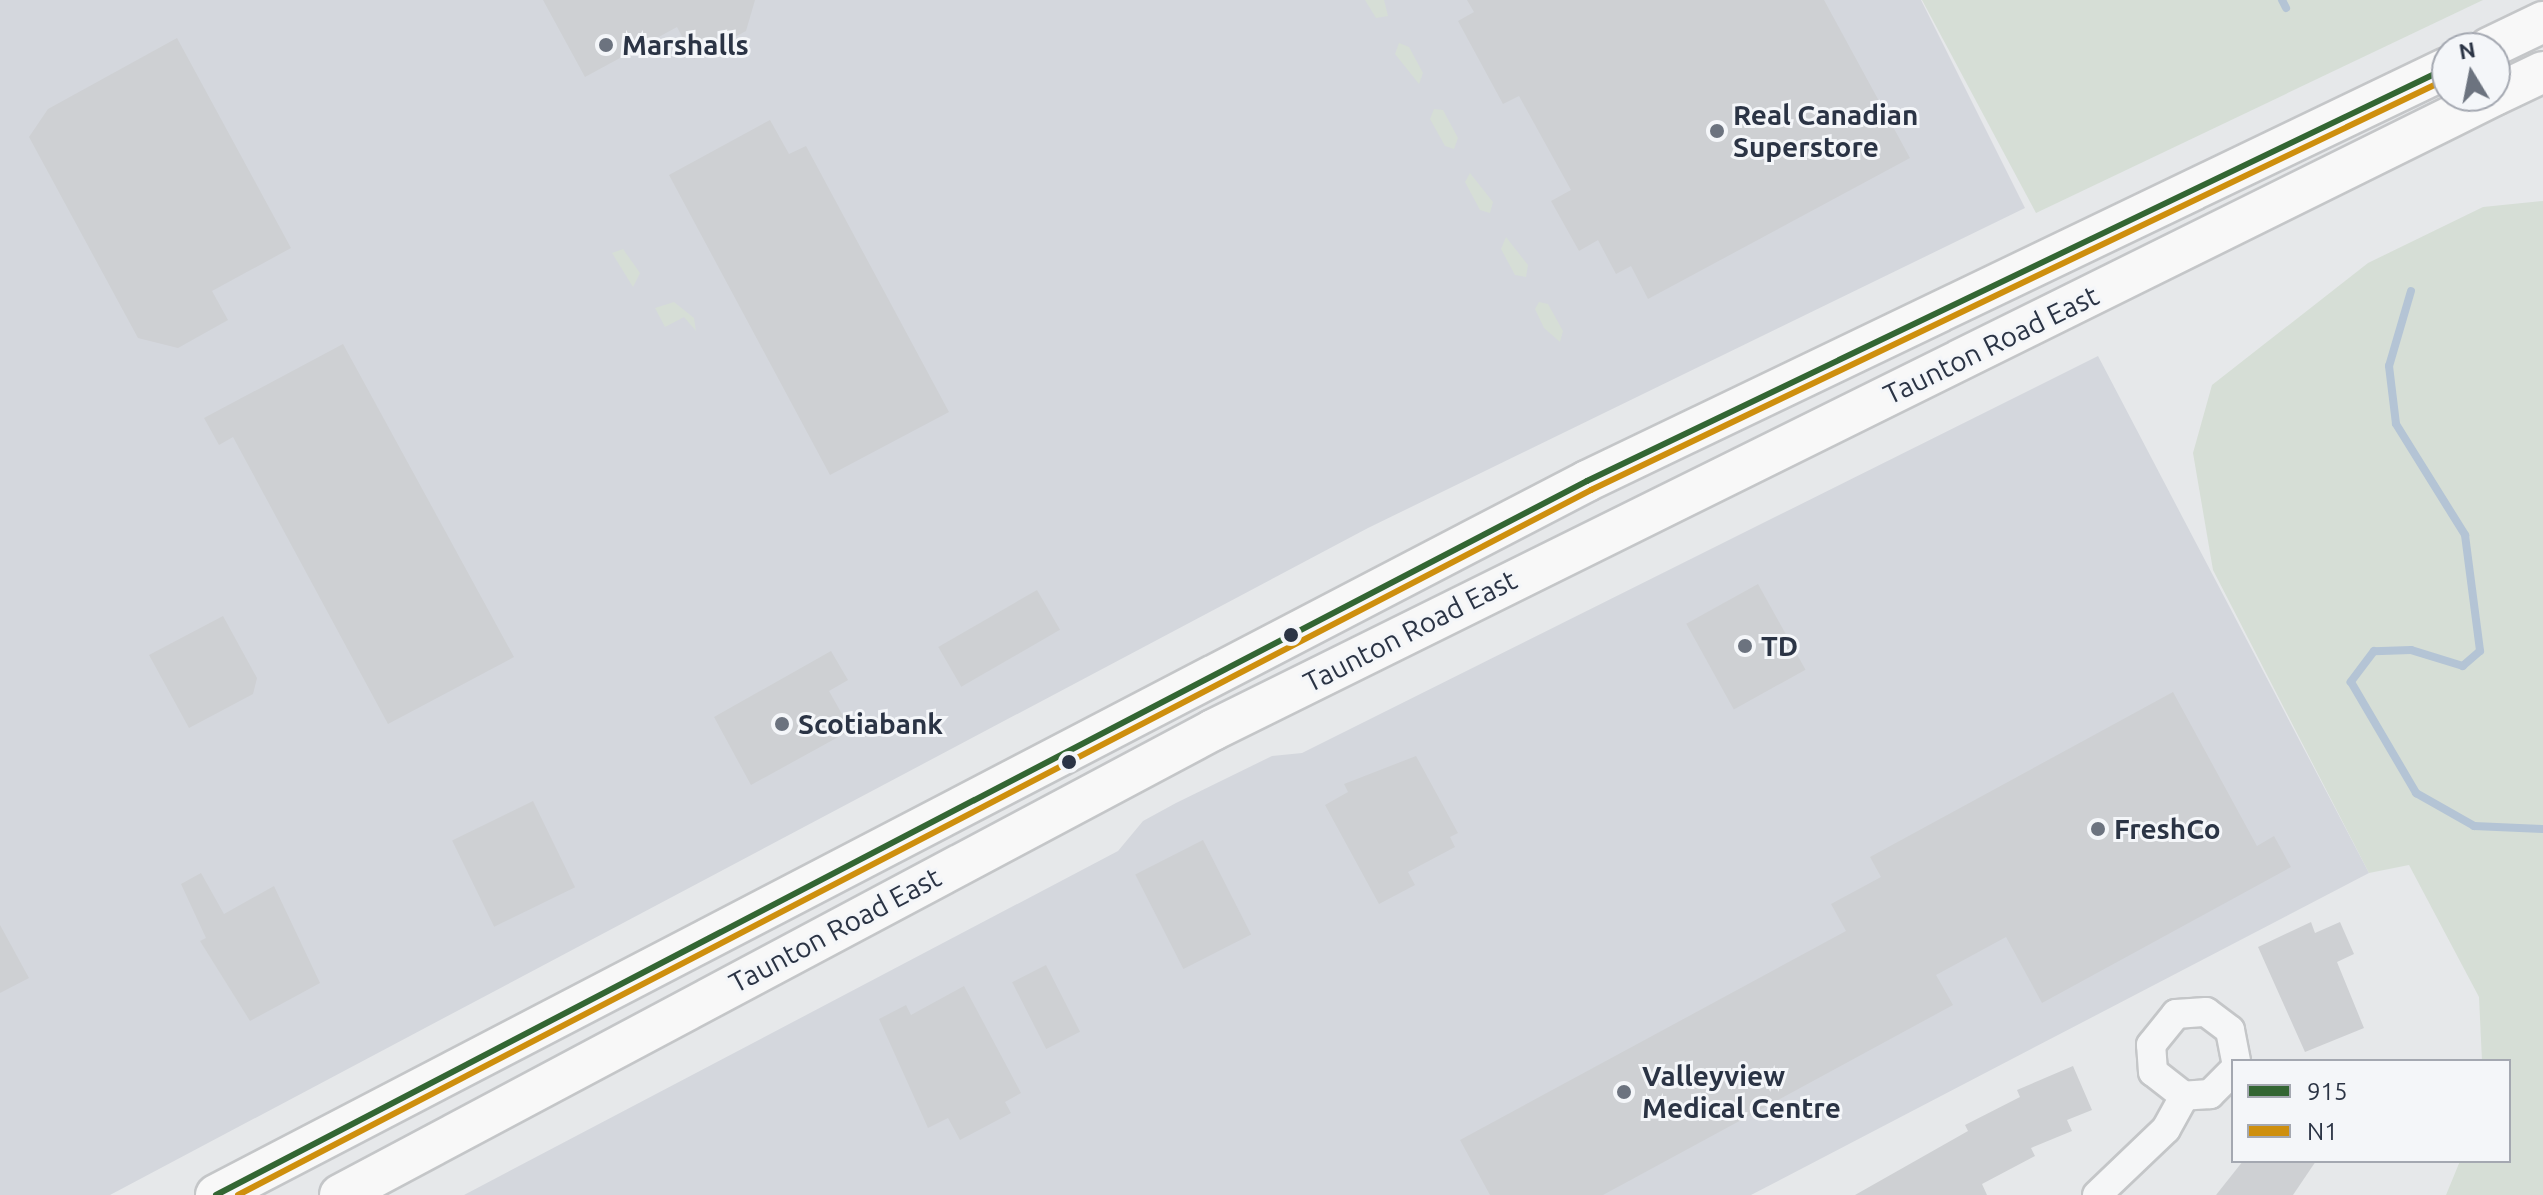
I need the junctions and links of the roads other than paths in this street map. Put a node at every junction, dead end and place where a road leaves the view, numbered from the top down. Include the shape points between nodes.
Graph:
1 (2543, 22) edge
2 (2511, 37) edge
3 (2543, 72) edge
4 (2431, 76) edge
5 (2511, 88) edge
6 (2462, 112) edge
7 (2236, 1059) edge
8 (2231, 1073) edge
9 (2184, 1096) junction
10 (216, 1195) edge
11 (340, 1195) edge
12 (2097, 1195) edge

1 - 2 main road
3 - 5 main road, Taunton Road East
4 - 10 main road, Taunton Road East via 1587,481
6 - 11 main road, Taunton Road East via 1225,724
7 - 9 street via 2236,1044 2220,1019 2191,1010 2164,1022 2151,1045 2153,1072
8 - 9 street via 2210,1094
9 - 12 street via 2166,1129

